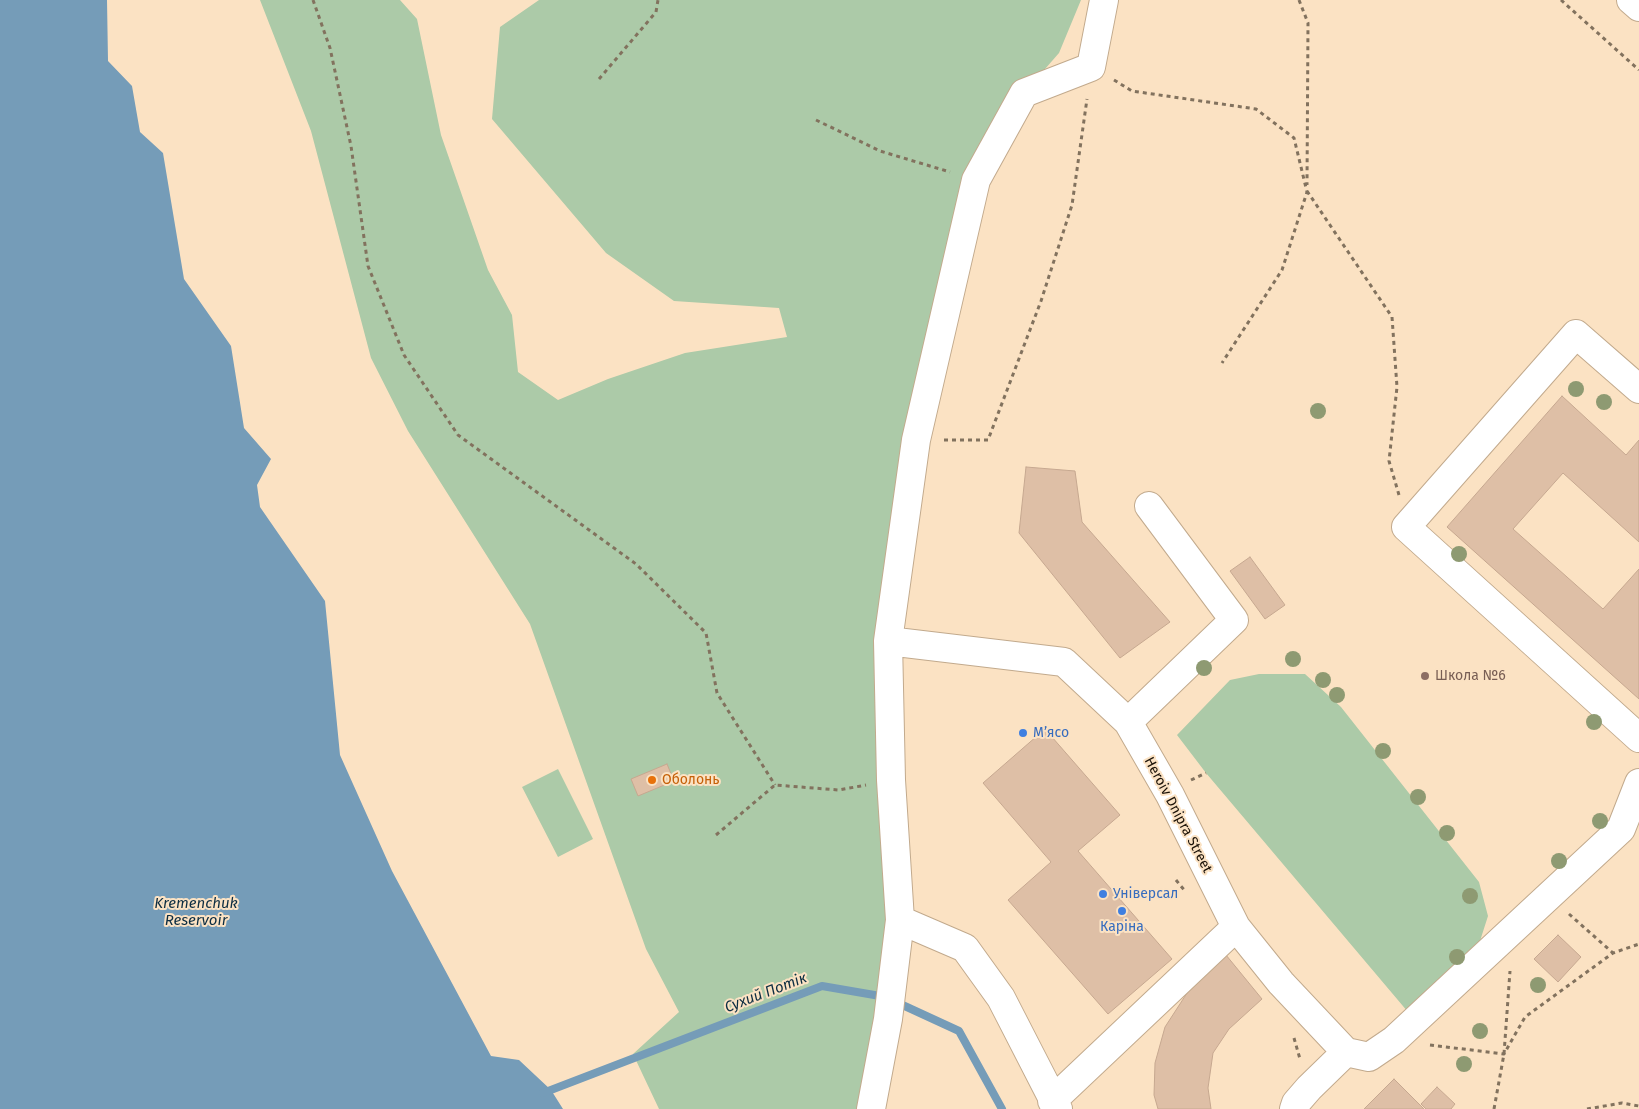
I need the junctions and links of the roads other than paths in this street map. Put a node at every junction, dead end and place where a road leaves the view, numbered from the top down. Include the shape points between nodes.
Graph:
1 (1104, 0) edge
2 (1631, 0) edge
3 (1639, 7) edge
4 (1639, 388) edge
5 (1149, 506) dead end
6 (888, 641) junction
7 (1128, 722) junction
8 (1639, 738) edge
9 (1639, 783) edge
10 (900, 920) junction
11 (1236, 927) junction
12 (1346, 1052) junction
13 (1055, 1105) edge
14 (871, 1109) edge
15 (1294, 1109) edge

1 - 6 street via 1091,67 1024,93 976,180 916,440
2 - 3 street
4 - 8 street via 1576,334 1406,527
5 - 7 street via 1234,620
6 - 7 street, Heroiv Dnipra Street via 1064,662
6 - 10 street via 891,780
7 - 11 street, Heroiv Dnipra Street via 1170,795
9 - 12 street via 1621,829 1394,1040 1369,1057
10 - 13 street via 965,948 1002,998
10 - 14 street via 888,1019
11 - 12 street, Heroiv Dnipra Street via 1281,983
11 - 13 street
12 - 15 street via 1296,1102

